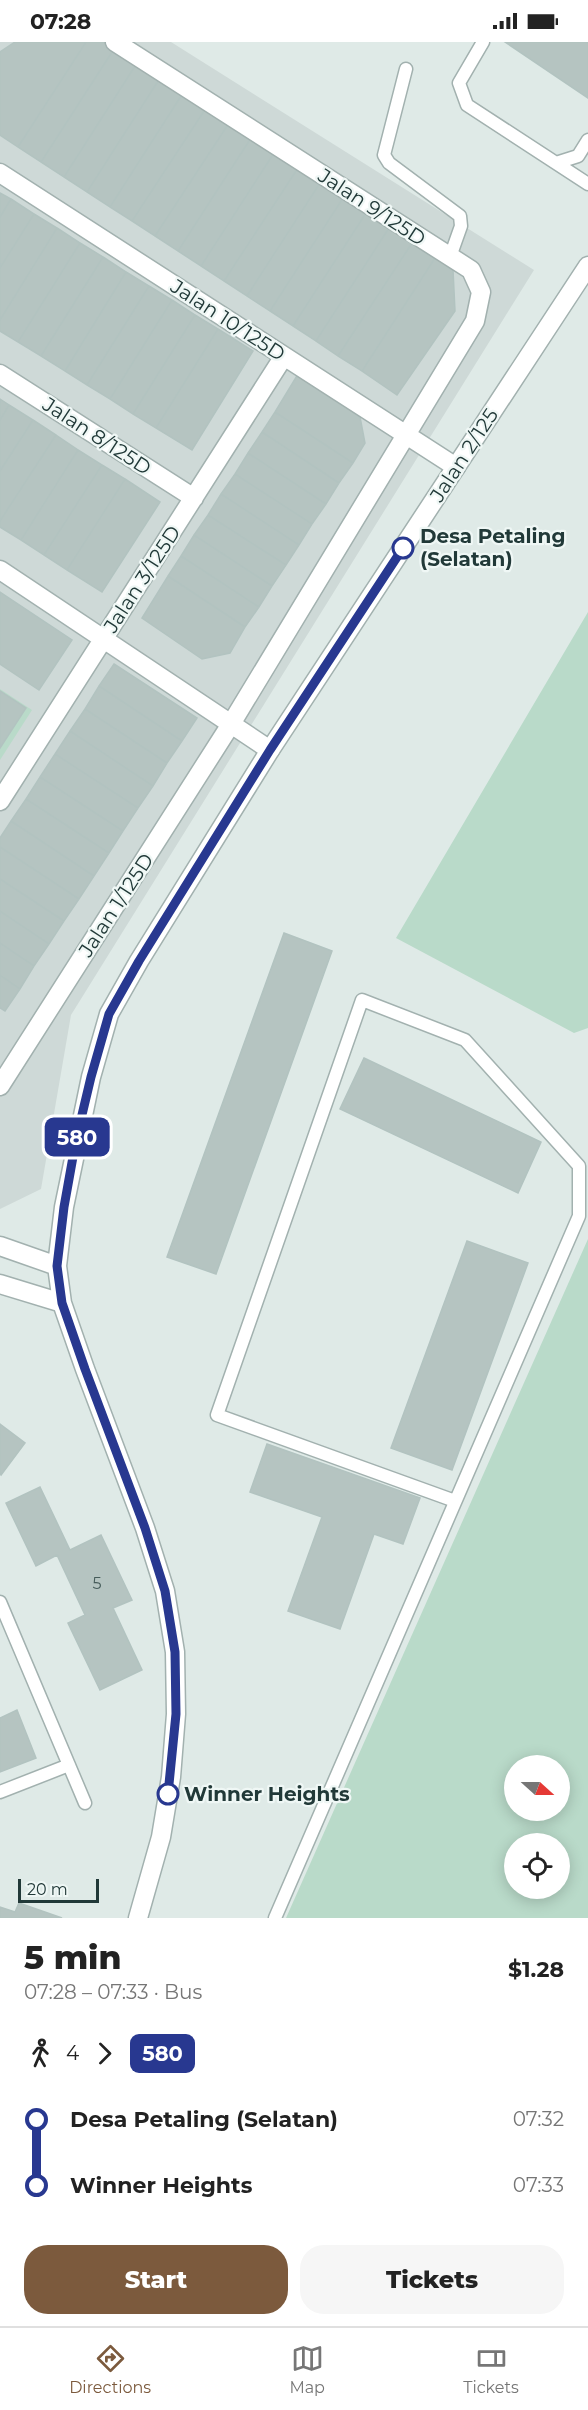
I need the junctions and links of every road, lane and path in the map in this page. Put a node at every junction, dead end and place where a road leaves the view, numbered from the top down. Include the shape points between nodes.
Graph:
1 (115, 42) edge
2 (483, 42) edge
3 (406, 69) dead end
4 (588, 140) edge
5 (556, 163) junction
6 (0, 173) edge
7 (588, 184) edge
8 (450, 257) junction
9 (588, 266) edge
10 (284, 356) junction
11 (0, 374) edge
12 (407, 436) junction
13 (456, 467) junction
14 (194, 498) junction
15 (0, 570) edge
16 (103, 639) junction
17 (231, 724) junction
18 (270, 750) junction
19 (0, 801) edge
20 (0, 1086) edge
21 (0, 1246) edge
22 (57, 1266) junction
23 (0, 1284) edge
24 (62, 1303) junction
25 (455, 1501) junction
26 (0, 1602) edge
27 (69, 1765) junction
28 (0, 1792) edge
29 (85, 1803) dead end
30 (138, 1918) edge
31 (275, 1918) edge

1 - 8 street, Jalan 9/125D
2 - 5 lane via 459,83 467,105
3 - 8 lane via 384,155 389,163 460,216 461,226
4 - 5 lane via 578,156
5 - 7 lane
6 - 10 street, Jalan 10/125D
8 - 12 street, Jalan 9/125D via 471,270 481,292 475,321
9 - 13 street, Jalan 2/125
10 - 12 street, Jalan 10/125D
10 - 14 street, Jalan 3/125D
11 - 14 street, Jalan 8/125D
12 - 13 street, Jalan 10/125D
12 - 17 street
13 - 18 street, Jalan 2/125
14 - 16 street, Jalan 3/125D
15 - 16 street
16 - 17 street
16 - 19 street, Jalan 3/125D
17 - 18 street
17 - 20 street, Jalan 1/125D
18 - 22 street, Jalan 2/125 via 109,1014 76,1140
21 - 22 street
22 - 24 street, Jalan 2/125
23 - 24 street
24 - 30 street, Jalan 2/125 via 152,1549 165,1591 175,1652 171,1777 161,1837
25 - 25 lane via 216,1415 362,1000 465,1040 579,1166 579,1216
25 - 31 lane
26 - 27 lane
27 - 28 lane
27 - 29 lane

